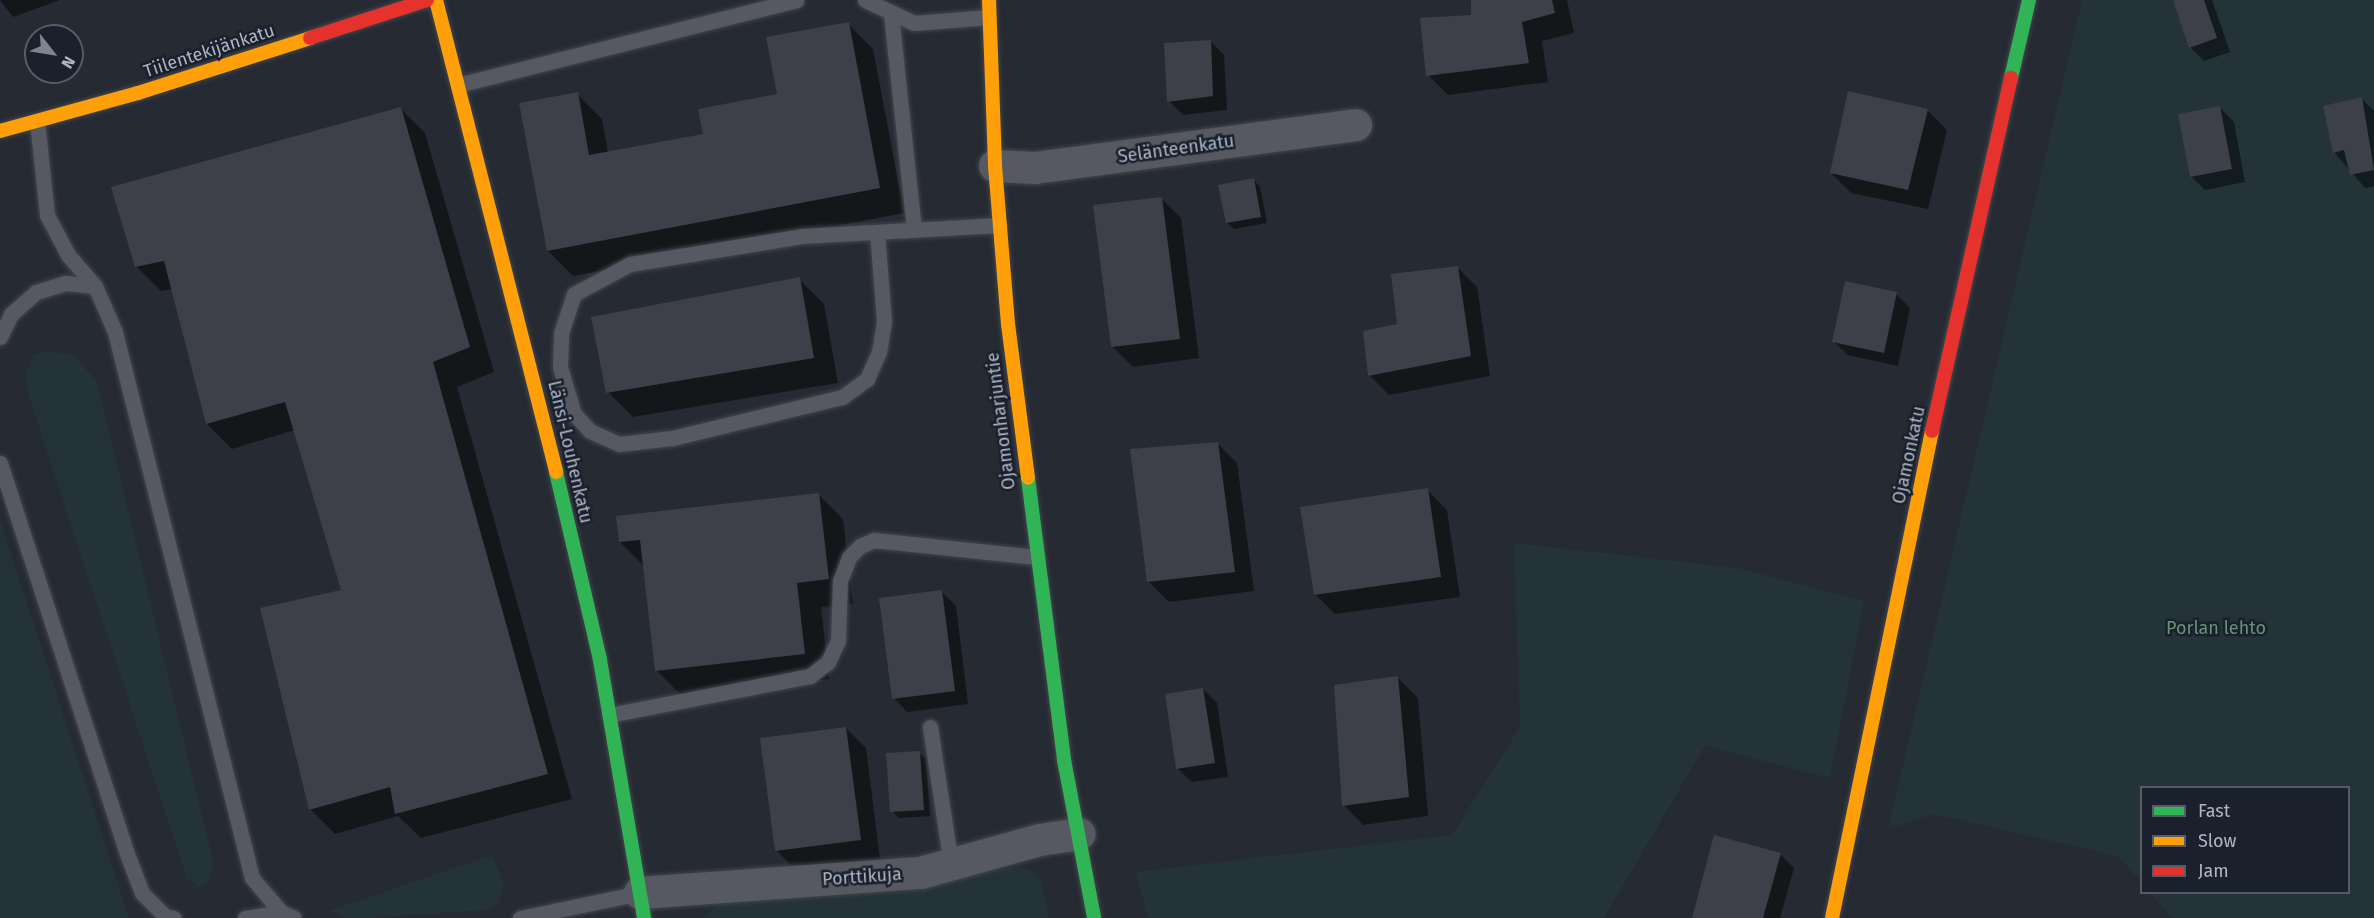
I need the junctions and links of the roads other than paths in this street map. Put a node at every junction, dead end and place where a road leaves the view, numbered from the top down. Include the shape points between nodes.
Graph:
1 (427, 0) edge
2 (436, 0) edge
3 (796, 0) edge
4 (865, 0) edge
5 (989, 0) edge
6 (2029, 0) edge
7 (891, 14) junction
8 (989, 17) junction
9 (458, 86) junction
10 (37, 121) junction
11 (1356, 125) dead end
12 (0, 131) edge
13 (995, 166) junction
14 (1000, 225) junction
15 (914, 230) junction
16 (877, 232) junction
17 (95, 285) junction
18 (0, 337) edge
19 (566, 391) junction
20 (539, 398) junction
21 (0, 463) edge
22 (1035, 557) junction
23 (609, 715) junction
24 (930, 727) dead end
25 (1080, 834) junction
26 (951, 866) junction
27 (642, 906) edge
28 (287, 915) edge
29 (174, 918) edge
30 (245, 918) edge
31 (520, 918) edge
32 (1094, 918) edge
33 (1832, 918) edge

1 - 10 street, Tiilentekijänkatu via 138,93
2 - 9 street, Länsi-Louhenkatu
3 - 9 lane
4 - 7 lane
5 - 8 street, Ojamonharjuntie
6 - 33 street, Ojamonkatu via 1944,372
7 - 8 lane via 914,23
7 - 15 lane
8 - 13 street, Ojamonharjuntie
9 - 20 street, Länsi-Louhenkatu
10 - 12 street, Tiilentekijänkatu
10 - 17 lane via 47,215 68,255
11 - 13 street, Selänteenkatu via 1035,168
13 - 14 street, Ojamonharjuntie
14 - 15 lane
14 - 22 street, Ojamonharjuntie
15 - 16 lane
16 - 19 lane via 802,236 630,264 574,294 561,333 560,367
16 - 19 lane via 884,321 879,352 867,379 842,397 672,438 619,444 590,431 574,414
17 - 18 lane via 65,283 36,292 11,314
17 - 28 lane via 115,332 252,878
19 - 20 lane
20 - 23 street, Länsi-Louhenkatu via 600,660
21 - 29 lane via 142,893 165,916
22 - 23 lane via 874,540 849,557 840,581 838,641 828,662 810,676
22 - 25 street, Ojamonharjuntie via 1064,759
23 - 27 street, Länsi-Louhenkatu
24 - 26 lane
25 - 26 street, Porttikuja via 1040,840
25 - 32 street, Ojamonharjuntie
26 - 27 street, Porttikuja via 921,873
27 - 31 lane
28 - 30 lane

